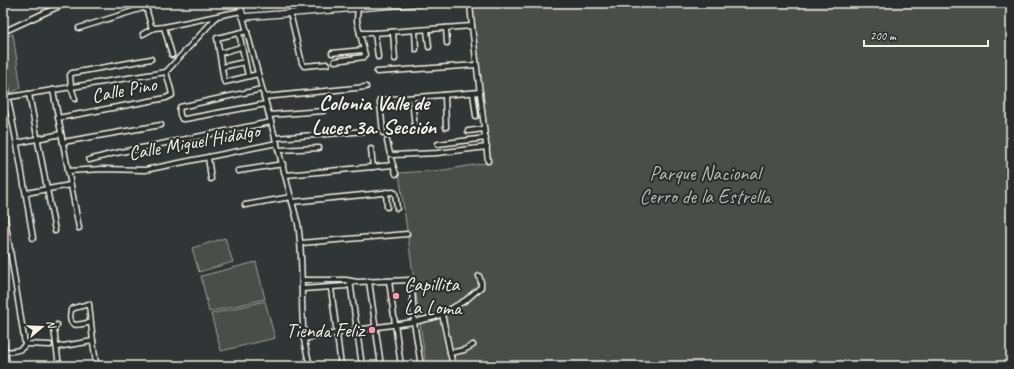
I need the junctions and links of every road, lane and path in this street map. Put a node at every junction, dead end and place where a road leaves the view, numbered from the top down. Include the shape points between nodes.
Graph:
1 (239, 3) edge
2 (420, 3) edge
3 (470, 3) edge
4 (63, 4) edge
5 (359, 5) edge
6 (340, 6) edge
7 (290, 13) junction
8 (242, 14) junction
9 (216, 17) junction
10 (472, 26) junction
11 (79, 28) dead end
12 (154, 28) junction
13 (164, 28) junction
14 (446, 28) junction
15 (427, 30) junction
16 (247, 31) junction
17 (415, 31) junction
18 (3, 32) edge
19 (393, 32) junction
20 (239, 33) junction
21 (360, 33) junction
22 (143, 34) dead end
23 (375, 34) junction
24 (447, 43) dead end
25 (241, 47) junction
26 (429, 47) dead end
27 (416, 48) dead end
28 (363, 50) junction
29 (220, 53) junction
30 (332, 53) dead end
31 (172, 55) dead end
32 (378, 57) dead end
33 (151, 59) dead end
34 (395, 59) dead end
35 (335, 61) dead end
36 (245, 62) junction
37 (327, 64) dead end
38 (476, 66) junction
39 (222, 67) junction
40 (166, 72) junction
41 (378, 72) dead end
42 (258, 74) junction
43 (248, 76) junction
44 (3, 78) edge
45 (71, 87) junction
46 (366, 87) dead end
47 (262, 89) junction
48 (53, 90) junction
49 (480, 92) junction
50 (474, 93) junction
51 (29, 94) junction
52 (445, 95) junction
53 (264, 97) junction
54 (5, 98) edge
55 (412, 98) junction
56 (75, 99) dead end
57 (266, 104) junction
58 (323, 111) dead end
59 (269, 115) junction
60 (476, 116) dead end
61 (58, 118) junction
62 (271, 122) junction
63 (160, 125) dead end
64 (446, 127) dead end
65 (414, 129) dead end
66 (484, 129) junction
67 (367, 131) dead end
68 (468, 131) dead end
69 (383, 133) dead end
70 (61, 134) junction
71 (275, 138) junction
72 (486, 138) junction
73 (37, 139) junction
74 (387, 141) dead end
75 (63, 142) junction
76 (17, 143) junction
77 (277, 143) junction
78 (438, 144) dead end
79 (487, 147) junction
80 (319, 148) dead end
81 (371, 149) dead end
82 (279, 150) junction
83 (208, 157) junction
84 (391, 159) dead end
85 (89, 160) dead end
86 (488, 161) dead end
87 (282, 164) junction
88 (393, 165) junction
89 (373, 168) junction
90 (68, 171) junction
91 (238, 171) dead end
92 (396, 174) dead end
93 (286, 175) junction
94 (211, 180) dead end
95 (70, 185) junction
96 (47, 189) junction
97 (386, 192) junction
98 (26, 193) junction
99 (291, 197) junction
100 (292, 202) junction
101 (245, 205) dead end
102 (3, 206) edge
103 (387, 207) dead end
104 (397, 208) dead end
105 (79, 228) dead end
106 (55, 231) dead end
107 (407, 234) dead end
108 (33, 238) dead end
109 (301, 243) junction
110 (3, 252) edge
111 (11, 252) junction
112 (479, 276) dead end
113 (302, 280) junction
114 (411, 280) dead end
115 (369, 281) junction
116 (390, 281) junction
117 (350, 283) junction
118 (330, 288) junction
119 (412, 288) dead end
120 (302, 290) junction
121 (442, 314) junction
122 (91, 322) junction
123 (414, 322) junction
124 (395, 324) junction
125 (57, 325) dead end
126 (376, 327) junction
127 (356, 330) junction
128 (336, 334) junction
129 (3, 337) edge
130 (304, 339) junction
131 (93, 342) junction
132 (25, 344) junction
133 (50, 345) dead end
134 (473, 345) dead end
135 (57, 347) junction
136 (4, 352) edge
137 (450, 353) junction
138 (7, 366) edge
139 (59, 366) edge
140 (96, 366) edge
141 (310, 366) edge
142 (341, 366) edge
143 (362, 366) edge
144 (381, 366) edge
145 (401, 366) edge
146 (420, 366) edge
147 (453, 366) edge

1 - 8 street
2 - 5 street
3 - 10 street
4 - 18 street
5 - 6 street
5 - 21 street via 357,21
6 - 7 street
7 - 8 street
7 - 37 street via 304,66
8 - 9 street
8 - 16 street
9 - 13 street
9 - 40 street
10 - 14 street
10 - 38 street
11 - 12 street via 143,8 147,11 151,26
12 - 13 street
12 - 22 street
13 - 31 street
14 - 15 street
14 - 24 street
15 - 17 street
15 - 26 street
16 - 20 street
16 - 42 street
17 - 19 street
17 - 27 street
19 - 23 street
19 - 34 street
20 - 25 street
20 - 29 street via 217,38
21 - 23 street
21 - 28 street
23 - 32 street
25 - 29 street
25 - 36 street
28 - 30 street
28 - 35 street via 364,57
29 - 39 street
33 - 45 street via 72,73
36 - 39 street
36 - 43 street
38 - 41 street
38 - 49 street
39 - 43 street via 225,82
40 - 45 street
40 - 61 street, Calle Pino via 172,95 170,97
42 - 43 street
42 - 47 street
44 - 54 street
45 - 48 street
45 - 56 street
46 - 53 street
47 - 53 street
47 - 57 street via 180,107 181,118 185,120
48 - 51 street
48 - 61 street
49 - 50 street
49 - 66 street
50 - 52 street
50 - 60 street
51 - 54 street
51 - 73 street
52 - 55 street
52 - 64 street
53 - 57 street
54 - 76 street
55 - 65 street
55 - 69 street via 380,100
57 - 59 street
58 - 59 street
59 - 62 street
61 - 70 street
62 - 71 street
62 - 85 street
63 - 75 street
66 - 68 street
66 - 72 street
67 - 71 street
70 - 73 street
70 - 75 street
71 - 77 street
72 - 78 street
72 - 79 street
73 - 76 street
73 - 96 street
74 - 79 street via 390,154 393,155
75 - 90 street
76 - 98 street
77 - 82 street
77 - 83 street, Calle Miguel Hidalgo
79 - 86 street
80 - 82 street
81 - 89 street
82 - 87 street
83 - 90 street, Calle Miguel Hidalgo via 145,170
83 - 94 street
84 - 88 street
87 - 91 street
87 - 93 street
88 - 89 street
88 - 92 street
89 - 93 street
90 - 95 street
93 - 99 street
95 - 96 street
95 - 105 street
96 - 98 street
96 - 106 street
97 - 100 street
97 - 103 street
97 - 104 street via 395,193
98 - 108 street
99 - 100 street
99 - 101 street
100 - 109 street
102 - 111 street
107 - 109 street
109 - 113 street
110 - 111 street
111 - 132 street
112 - 121 street via 481,287 466,300
113 - 117 street via 346,280
113 - 120 street
114 - 116 street
115 - 116 street
115 - 117 street
115 - 126 street
116 - 124 street
117 - 118 street
117 - 127 street
118 - 120 street
118 - 128 street
119 - 123 street
120 - 130 street
121 - 123 street
121 - 137 street
122 - 122 street via 89,304 71,310 72,324
122 - 131 street
123 - 124 street
123 - 146 street
124 - 126 street
124 - 145 street
125 - 135 street via 54,329
126 - 127 street
126 - 144 street
127 - 128 street
127 - 143 street
128 - 130 street
128 - 142 street
129 - 136 street
130 - 141 street
131 - 135 street
131 - 140 street
132 - 133 street
132 - 136 street via 21,350
134 - 137 street
135 - 139 street
136 - 138 street
137 - 147 street

